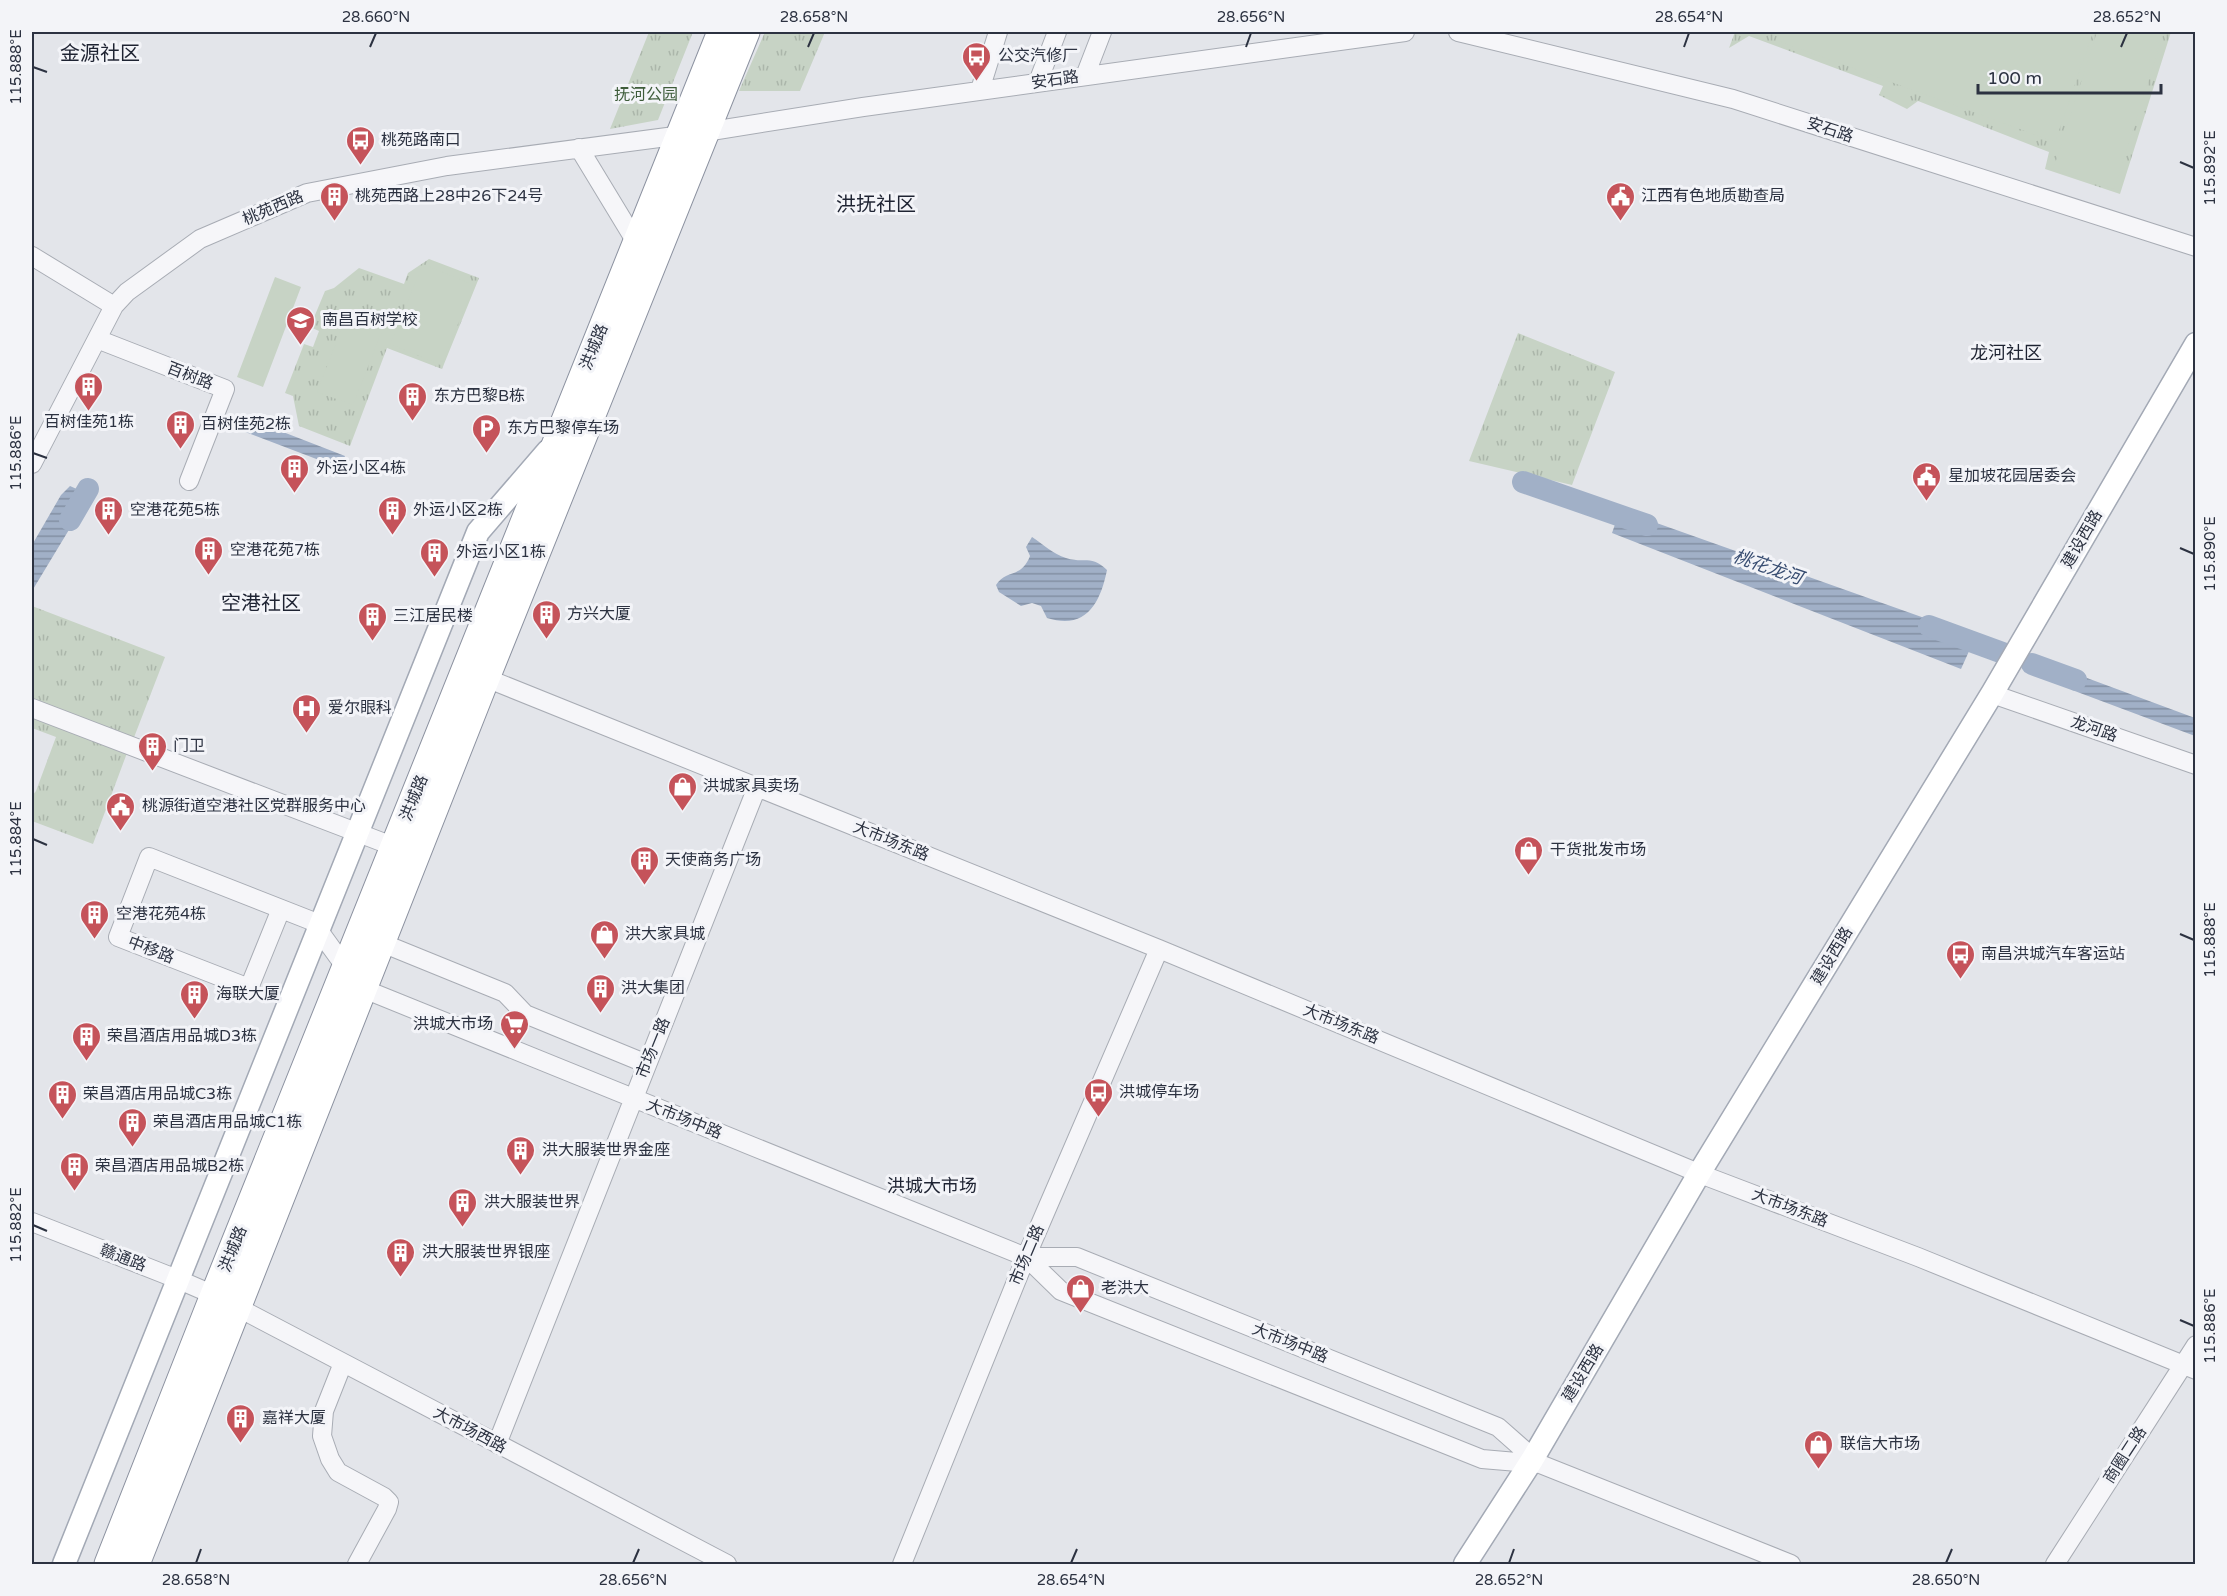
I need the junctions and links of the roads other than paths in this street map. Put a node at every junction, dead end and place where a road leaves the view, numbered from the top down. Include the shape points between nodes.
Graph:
1 (721, 32) edge
2 (746, 32) edge
3 (998, 32) edge
4 (1057, 32) edge
5 (1102, 32) edge
6 (1405, 32) edge
7 (1458, 32) edge
8 (1372, 34) edge
9 (1085, 76) junction
10 (1038, 82) junction
11 (980, 90) junction
12 (692, 133) junction
13 (579, 148) junction
14 (636, 242) junction
15 (2196, 247) edge
16 (32, 256) edge
17 (114, 306) junction
18 (97, 339) junction
19 (2196, 344) edge
20 (2196, 362) edge
21 (556, 442) junction
22 (32, 464) edge
23 (189, 481) dead end
24 (486, 678) junction
25 (1997, 694) junction
26 (32, 708) edge
27 (2196, 765) edge
28 (757, 787) junction
29 (357, 833) junction
30 (395, 847) junction
31 (280, 909) junction
32 (318, 930) junction
33 (382, 944) junction
34 (1159, 949) junction
35 (351, 979) junction
36 (647, 1064) junction
37 (633, 1099) junction
38 (1704, 1174) junction
39 (32, 1222) edge
40 (1026, 1257) junction
41 (177, 1279) junction
42 (214, 1295) junction
43 (239, 1308) junction
44 (2196, 1345) edge
45 (343, 1363) junction
46 (2189, 1367) edge
47 (497, 1444) junction
48 (1535, 1462) junction
49 (64, 1564) edge
50 (108, 1564) edge
51 (136, 1564) edge
52 (357, 1564) edge
53 (727, 1564) edge
54 (902, 1564) edge
55 (1465, 1564) edge
56 (1475, 1564) edge
57 (1791, 1564) edge
58 (2055, 1564) edge

1 - 12 highway, 洪城路
2 - 12 highway, 洪城路
3 - 11 street
4 - 10 street
5 - 9 street
6 - 8 street, 安石路
7 - 15 street, 安石路 via 1733,99
8 - 9 street, 安石路
9 - 10 street, 安石路
10 - 11 street, 安石路
11 - 12 street, 安石路
12 - 13 street, 桃苑西路
12 - 14 highway, 洪城路
12 - 24 highway, 洪城路
13 - 14 street
13 - 17 street, 桃苑西路 via 447,166 307,193 200,239 127,292
14 - 21 highway, 洪城路
16 - 17 street
17 - 18 street, 桃苑西路
18 - 22 street, 桃苑西路
18 - 23 street, 百树路 via 225,389
19 - 25 main road, 建设西路
20 - 25 main road, 建设西路
21 - 29 main road via 478,532
21 - 30 highway, 洪城路
24 - 28 street, 大市场东路
24 - 33 highway, 洪城路
25 - 27 street, 龙河路
25 - 38 main road, 建设西路
26 - 29 street
28 - 34 street, 大市场东路
28 - 36 street, 市场一路
29 - 30 street
29 - 32 main road
30 - 35 highway, 洪城路
31 - 31 street, 中移路 via 249,988 118,937 149,857
31 - 32 street, 中移路 via 312,921
32 - 35 street, 中移路
32 - 41 main road
33 - 35 highway, 洪城路
33 - 36 street via 505,993 525,1014
34 - 38 street, 大市场东路
34 - 40 street, 市场二路
35 - 37 street, 大市场中路
35 - 42 highway, 洪城路
35 - 43 highway, 洪城路
36 - 37 street, 市场一路
37 - 40 street, 大市场中路
37 - 47 street, 市场一路
38 - 46 street, 大市场东路
38 - 48 main road, 建设西路
39 - 41 street, 赣通路
40 - 48 street, 大市场中路 via 1062,1291 1482,1459
40 - 48 street, 大市场中路 via 1077,1257 1498,1427
40 - 54 street, 市场二路
41 - 42 street, 赣通路
41 - 49 main road
42 - 43 street, 大市场西路
42 - 50 highway, 洪城路
43 - 45 street, 大市场西路
43 - 51 highway, 洪城路
44 - 46 street, 商圈二路
45 - 47 street, 大市场西路
45 - 52 street via 324,1411 324,1442 338,1472 389,1502
46 - 58 street, 商圈二路
47 - 53 street, 大市场西路
48 - 55 main road, 建设西路
48 - 56 main road, 建设西路
48 - 57 street, 大市场中路

